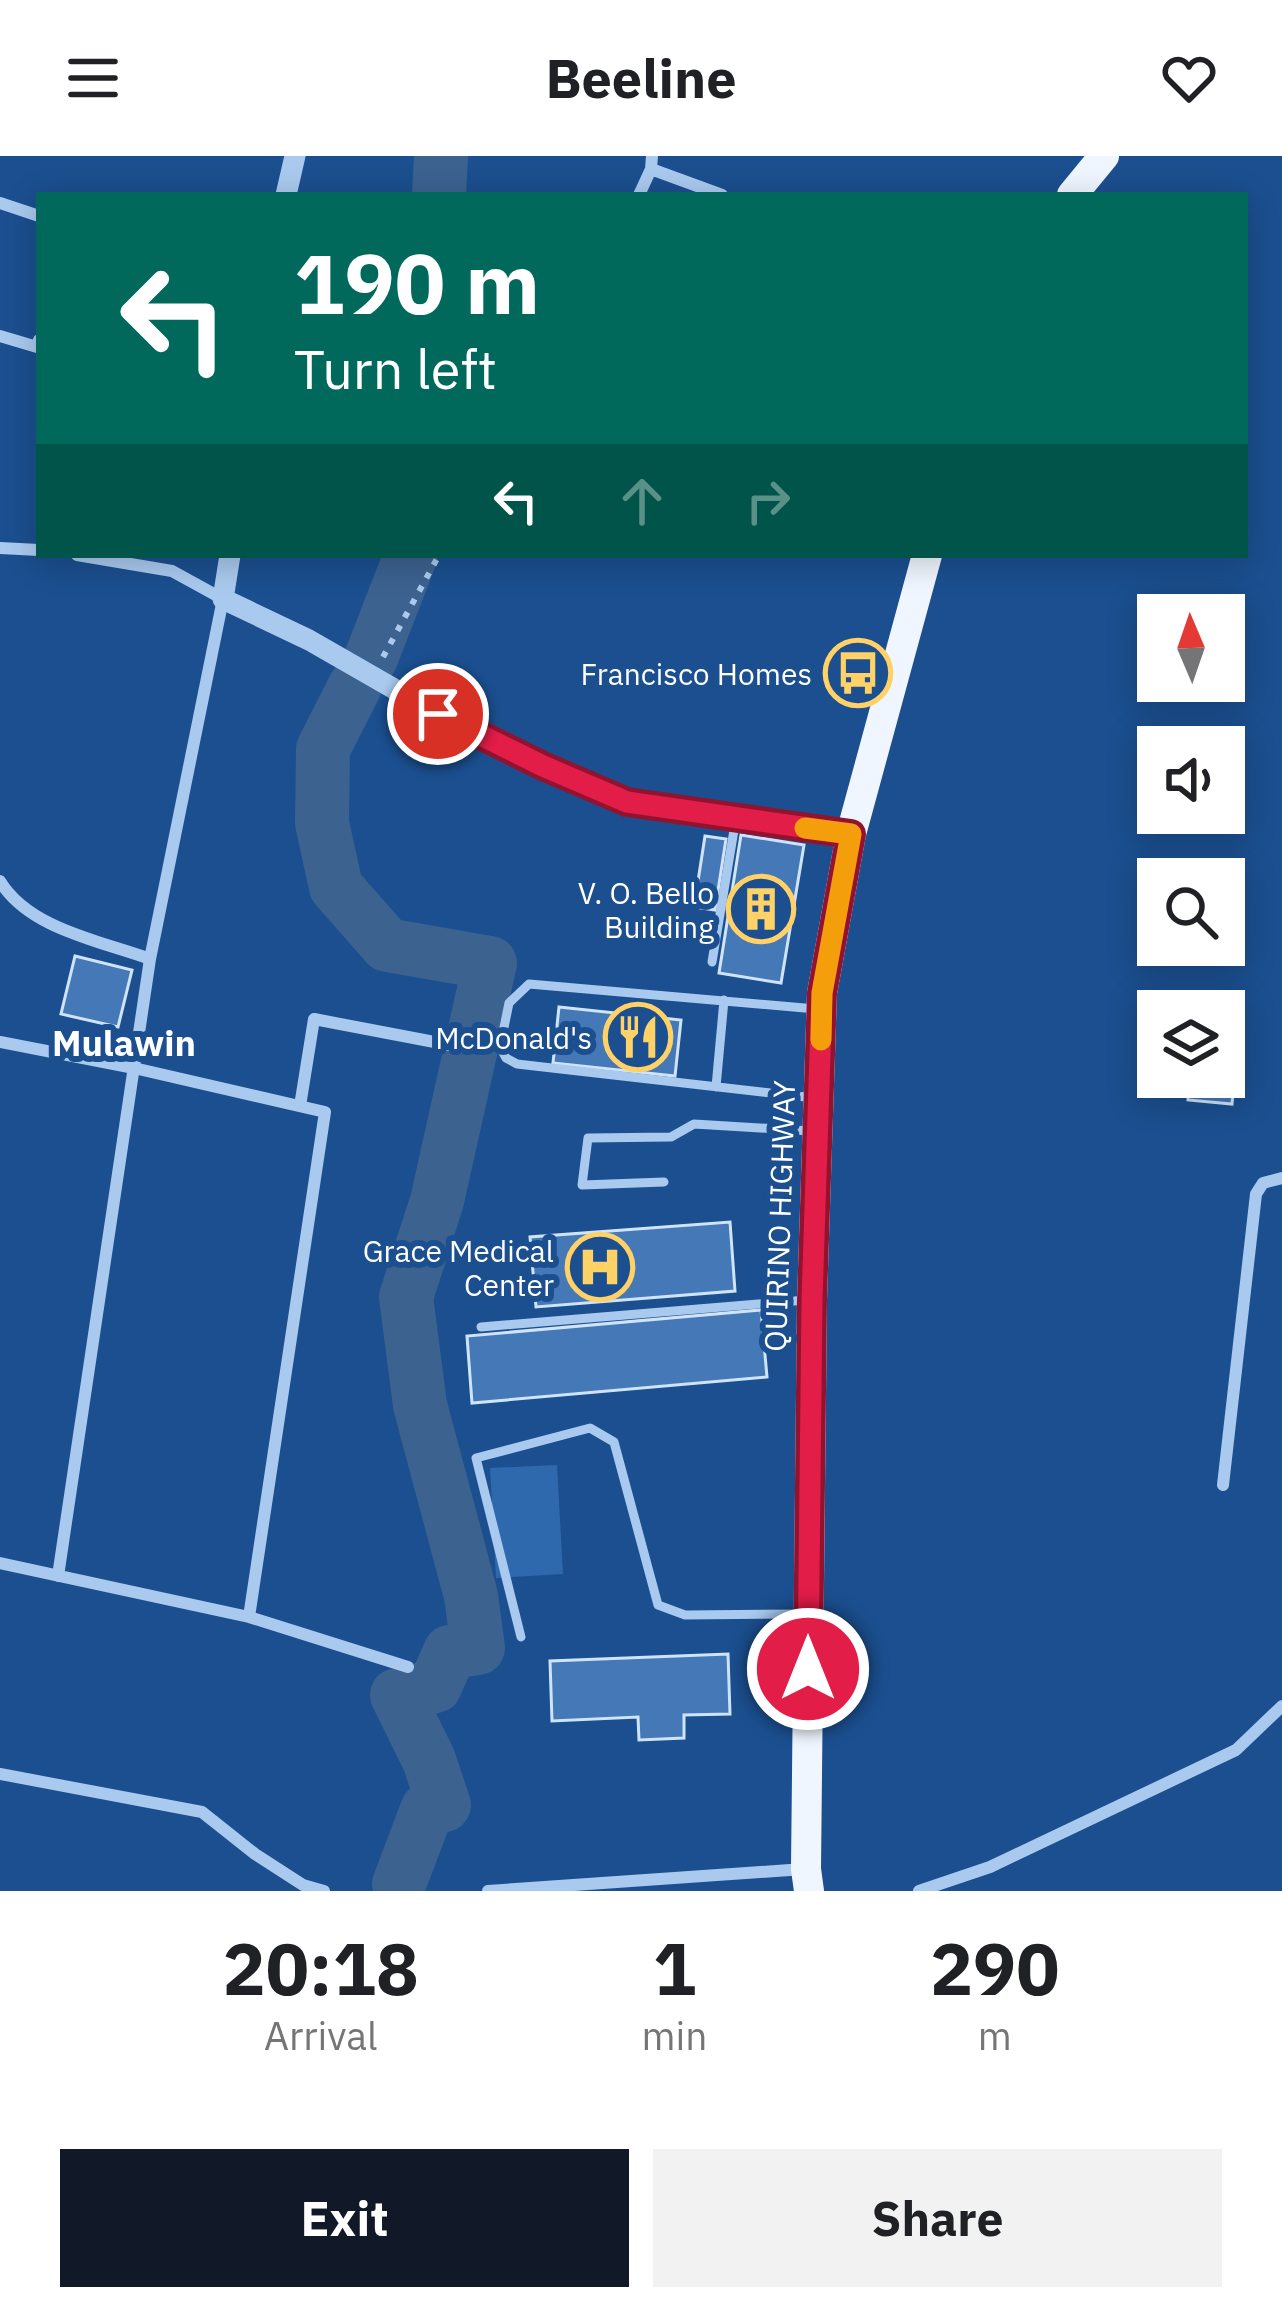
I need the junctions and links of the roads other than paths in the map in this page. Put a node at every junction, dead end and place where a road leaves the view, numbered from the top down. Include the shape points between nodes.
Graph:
1 (295, 156) edge
2 (1104, 156) edge
3 (651, 162) edge
4 (287, 192) edge
5 (640, 192) edge
6 (716, 192) edge
7 (1074, 192) edge
8 (0, 203) edge
9 (36, 215) edge
10 (0, 336) edge
11 (36, 347) edge
12 (0, 548) edge
13 (36, 550) edge
14 (93, 558) edge
15 (230, 558) edge
16 (927, 558) edge
17 (223, 599) junction
18 (736, 818) junction
19 (851, 834) junction
20 (0, 881) edge
21 (150, 959) junction
22 (712, 962) dead end
23 (724, 1000) junction
24 (822, 1010) junction
25 (0, 1042) edge
26 (466, 1048) dead end
27 (134, 1068) junction
28 (716, 1087) junction
29 (819, 1099) junction
30 (300, 1106) junction
31 (818, 1131) junction
32 (1282, 1178) edge
33 (664, 1182) dead end
34 (812, 1300) junction
35 (481, 1327) dead end
36 (1223, 1485) dead end
37 (0, 1563) edge
38 (58, 1576) junction
39 (808, 1614) junction
40 (249, 1617) junction
41 (521, 1637) dead end
42 (408, 1667) dead end
43 (1282, 1706) edge
44 (0, 1774) edge
45 (808, 1880) edge
46 (324, 1891) edge
47 (488, 1891) edge
48 (919, 1891) edge

1 - 4 street
2 - 7 main road
3 - 5 street
3 - 6 street
8 - 9 street
10 - 11 street
12 - 13 street
14 - 17 street via 172,572
15 - 17 street
16 - 19 main road, QUIRINO HIGHWAY
17 - 18 street via 627,802
17 - 21 street
18 - 19 street
18 - 22 lane
19 - 24 main road, QUIRINO HIGHWAY
20 - 21 street via 34,916
21 - 27 street
23 - 24 lane
23 - 28 lane
23 - 28 lane via 530,984 509,1003 500,1047 517,1064
24 - 29 main road, QUIRINO HIGHWAY
25 - 27 street
26 - 30 street via 314,1019
27 - 30 street
27 - 38 street
28 - 29 lane
29 - 31 main road, QUIRINO HIGHWAY
30 - 40 street via 325,1112
31 - 33 lane via 694,1124 671,1137 588,1138 582,1185
31 - 34 main road, QUIRINO HIGHWAY
32 - 36 street via 1256,1195
34 - 35 lane
34 - 39 main road, QUIRINO HIGHWAY
37 - 38 street
38 - 40 street
39 - 41 lane via 685,1615 658,1605 614,1442 590,1428 476,1458
39 - 45 main road, QUIRINO HIGHWAY
40 - 42 street
43 - 48 street via 1236,1750 990,1867
44 - 46 street via 202,1812 302,1885
45 - 47 street

